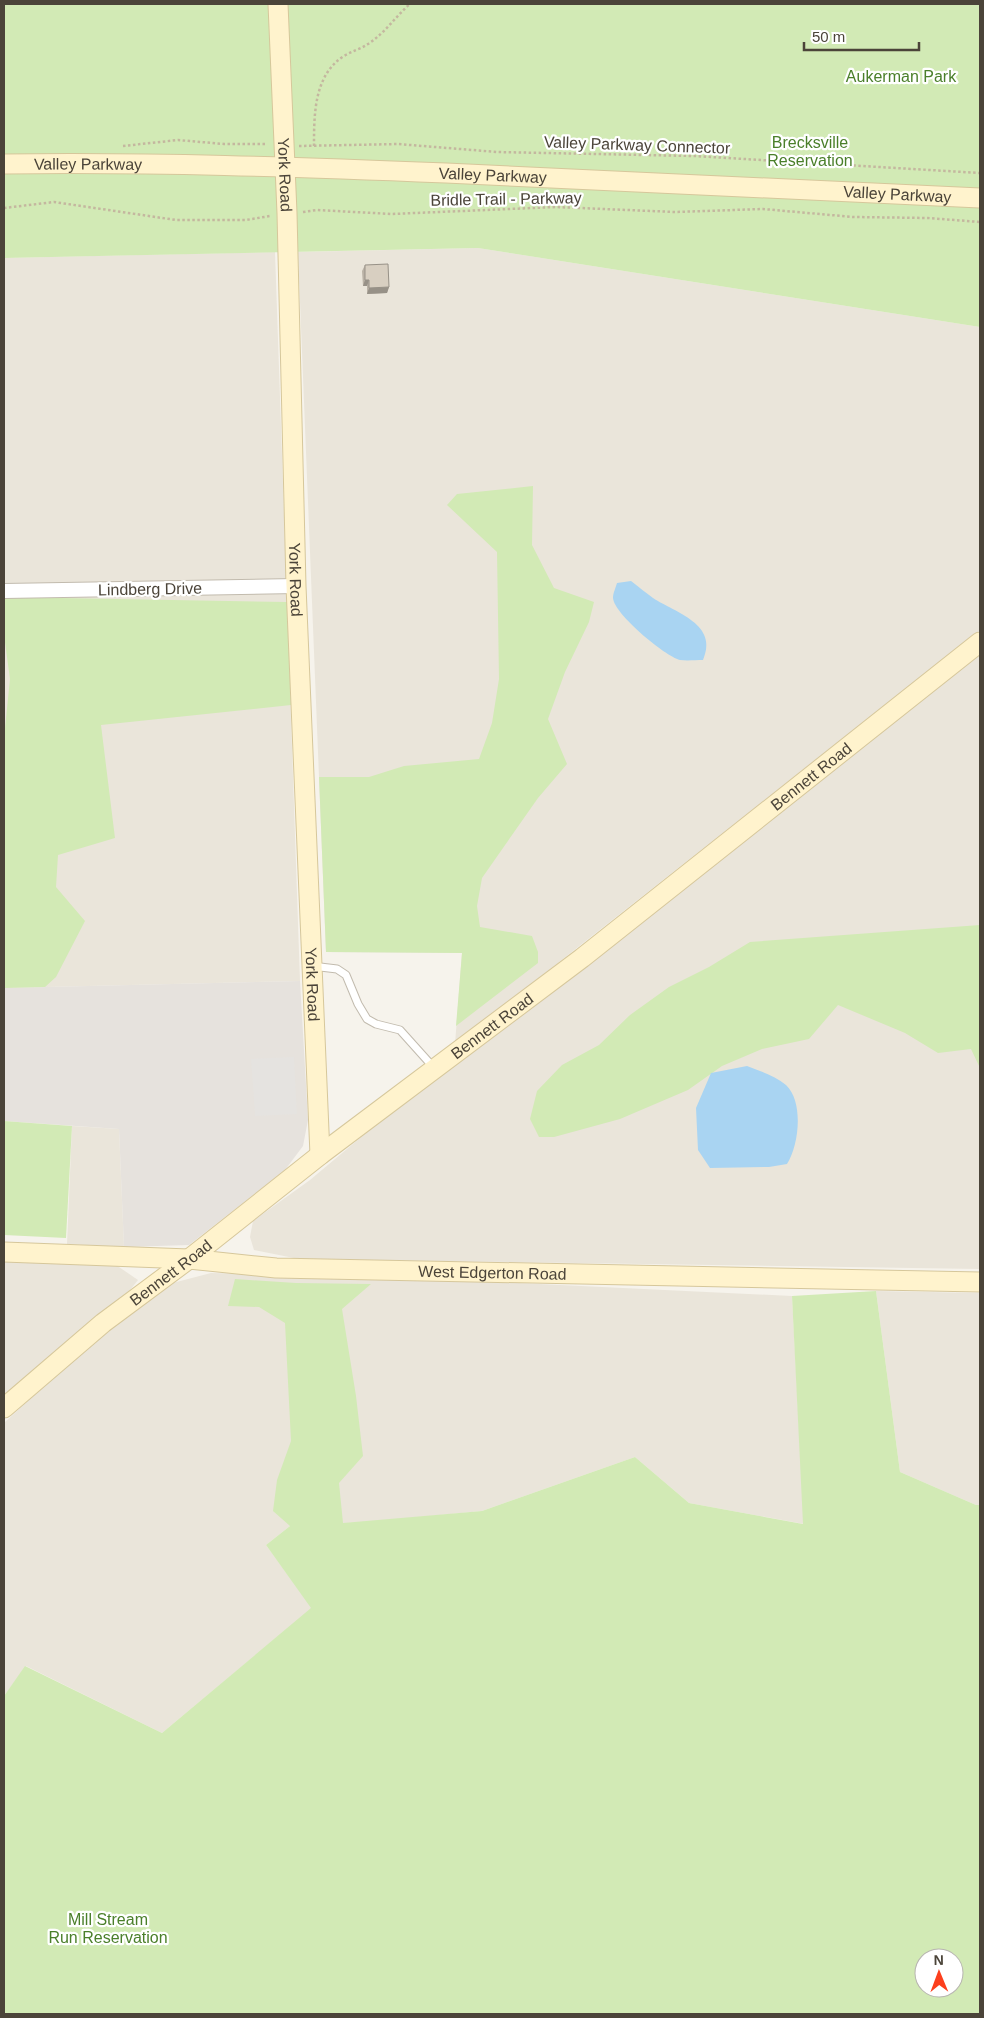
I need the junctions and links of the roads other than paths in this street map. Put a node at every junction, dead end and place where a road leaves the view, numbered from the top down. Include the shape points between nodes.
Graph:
1 (278, 4) edge
2 (4, 164) edge
3 (283, 167) junction
4 (980, 198) edge
5 (296, 586) junction
6 (4, 591) edge
7 (980, 642) edge
8 (312, 966) junction
9 (435, 1069) junction
10 (320, 1155) junction
11 (4, 1252) edge
12 (189, 1259) junction
13 (980, 1282) edge
14 (4, 1408) edge

1 - 3 street, York Road
2 - 3 street, Valley Parkway
3 - 4 street, Valley Parkway
3 - 5 street, York Road
5 - 6 street, Lindberg Drive
5 - 8 street, York Road
7 - 9 street, Bennett Road via 582,958
8 - 9 lane via 337,969 346,975 367,1019 400,1030
8 - 10 street, York Road
9 - 10 street, Bennett Road
10 - 12 street, Bennett Road
11 - 12 street, West Edgerton Road
12 - 13 street, West Edgerton Road via 276,1268
12 - 14 street, Bennett Road via 103,1323

